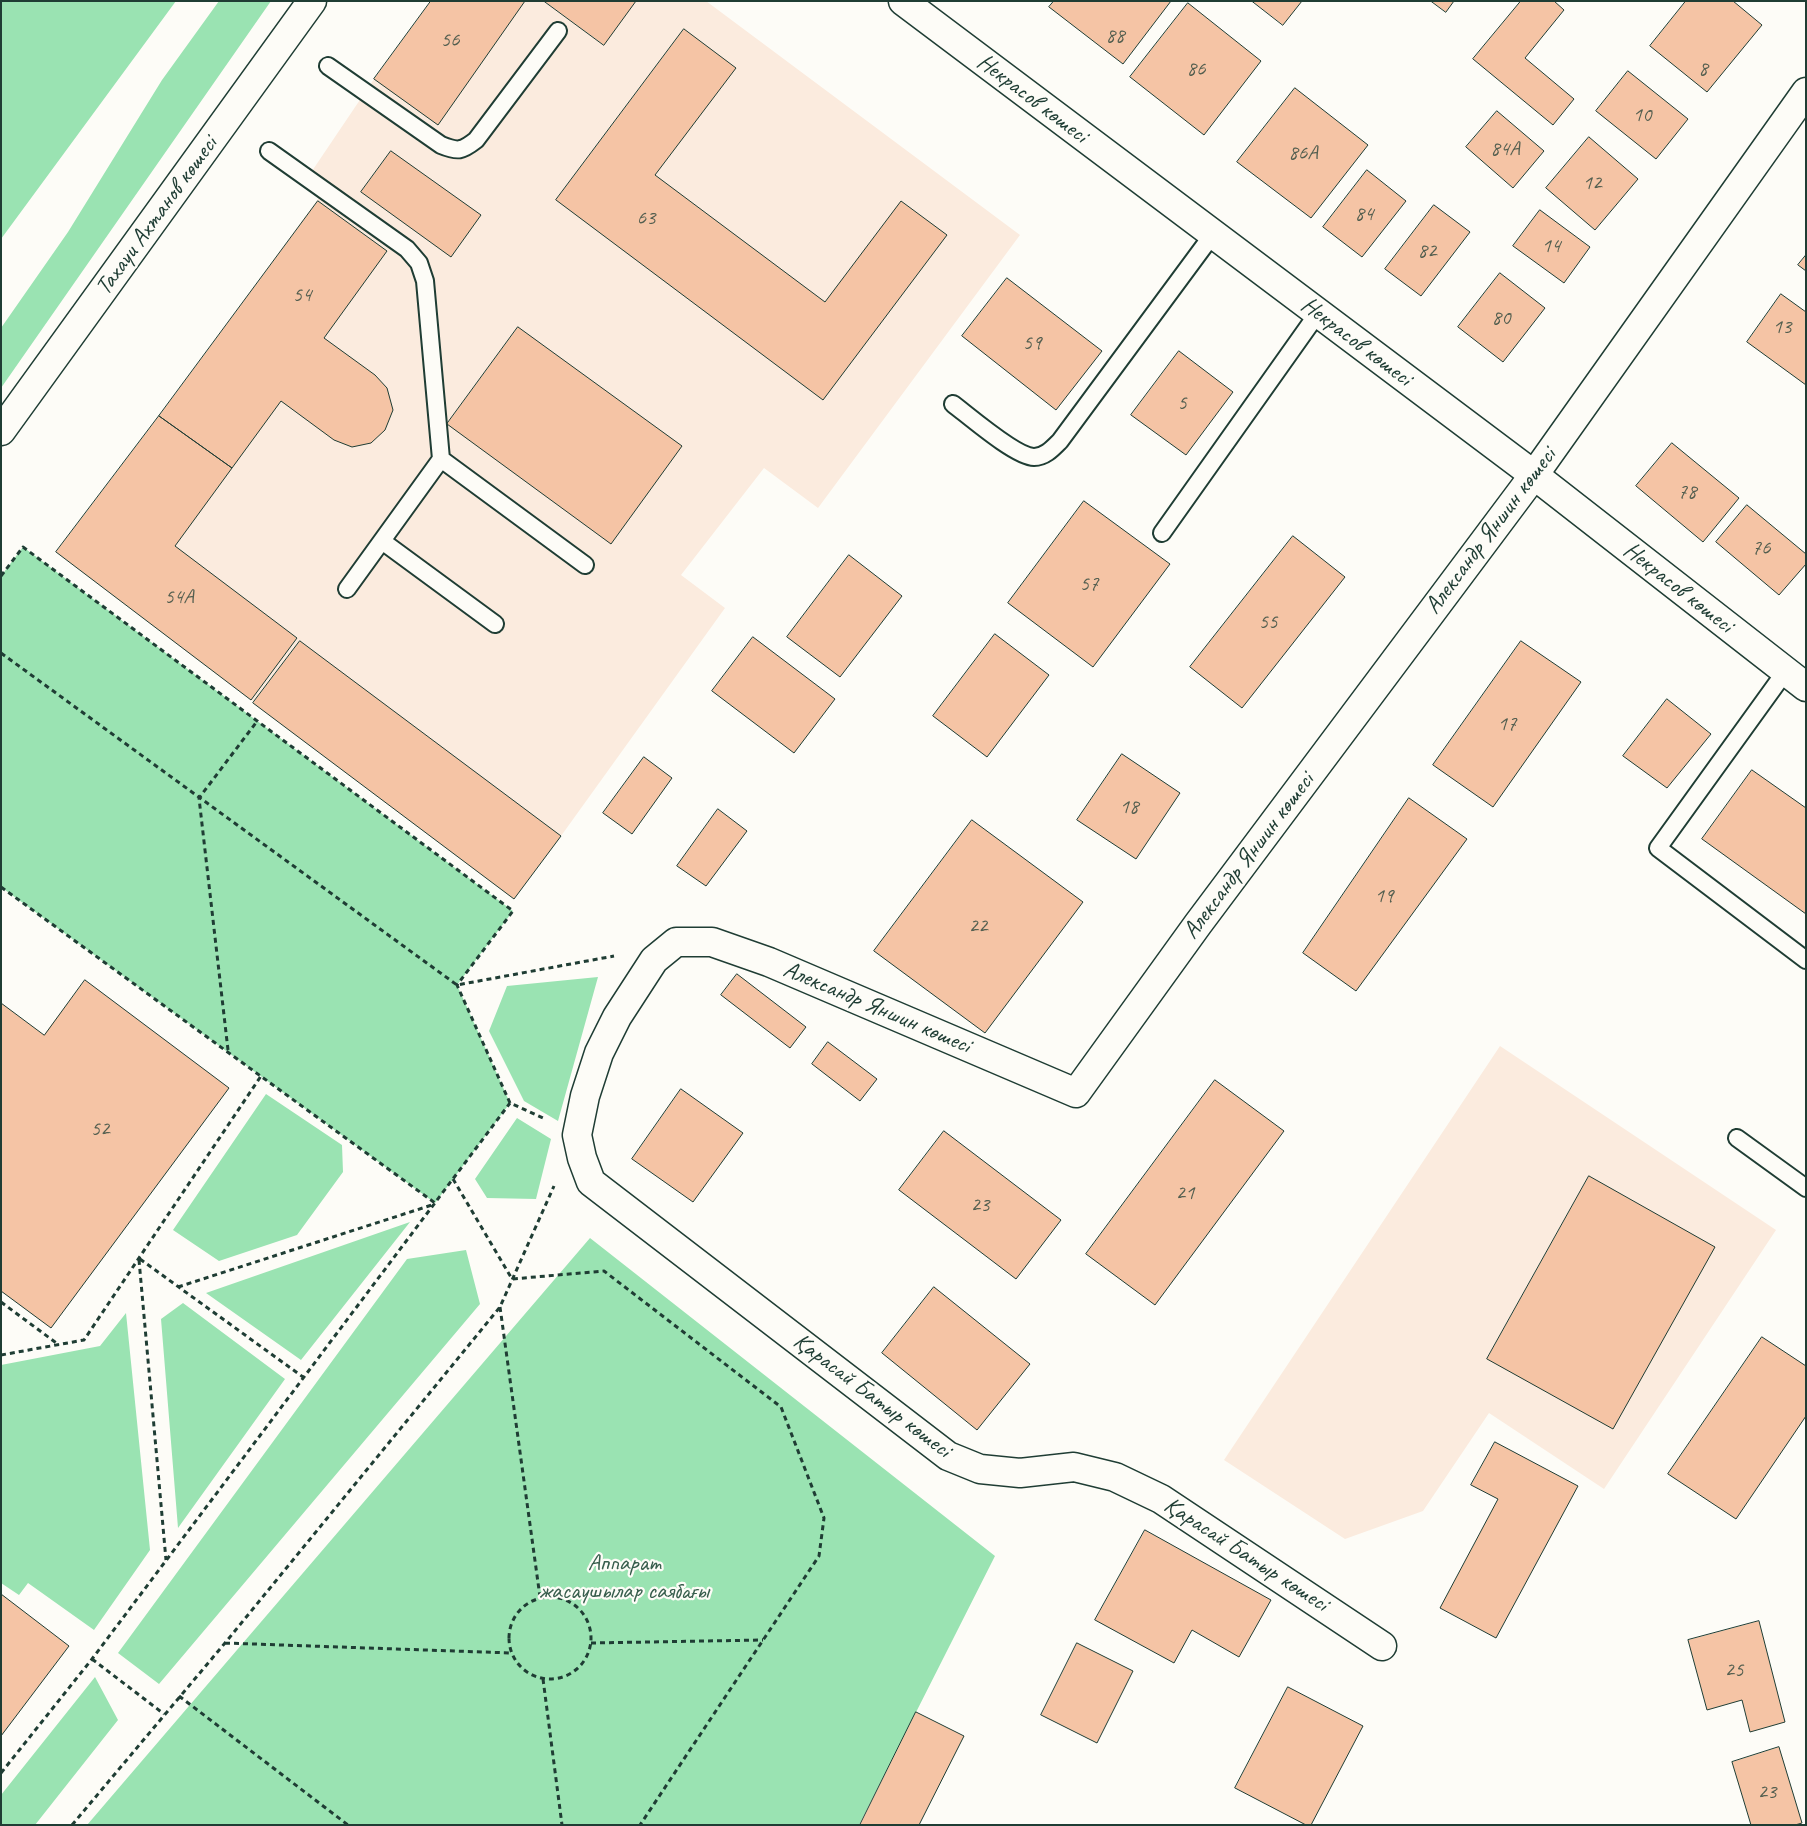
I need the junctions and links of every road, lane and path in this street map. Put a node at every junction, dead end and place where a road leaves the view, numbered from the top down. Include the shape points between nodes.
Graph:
1 (312, 1) edge
2 (903, 1) edge
3 (558, 31) dead end
4 (328, 66) dead end
5 (1806, 92) edge
6 (269, 151) dead end
7 (1213, 234) junction
8 (1318, 313) junction
9 (953, 404) dead end
10 (1, 431) edge
11 (441, 459) junction
12 (1534, 476) junction
13 (1162, 532) dead end
14 (382, 541) junction
15 (585, 565) dead end
16 (1, 576) edge
17 (347, 589) dead end
18 (495, 624) dead end
19 (1, 653) edge
20 (1795, 680) edge
21 (258, 720) junction
22 (199, 798) junction
23 (1, 887) edge
24 (654, 960) junction
25 (1806, 960) edge
26 (457, 985) junction
27 (228, 1051) junction
28 (261, 1076) junction
29 (510, 1103) junction
30 (577, 1134) junction
31 (1737, 1138) dead end
32 (453, 1178) junction
33 (1806, 1188) edge
34 (435, 1204) junction
35 (139, 1259) junction
36 (512, 1279) junction
37 (178, 1287) junction
38 (1, 1302) edge
39 (500, 1306) junction
40 (59, 1344) junction
41 (1, 1356) edge
42 (304, 1377) junction
43 (166, 1560) junction
44 (540, 1597) junction
45 (763, 1640) junction
46 (225, 1643) junction
47 (591, 1643) junction
48 (1382, 1646) dead end
49 (511, 1653) junction
50 (92, 1659) junction
51 (543, 1679) junction
52 (179, 1696) junction
53 (164, 1714) junction
54 (1, 1773) edge
55 (72, 1825) edge
56 (348, 1825) edge
57 (562, 1825) edge
58 (640, 1825) edge

1 - 10 street, Тахауи Ахтанов көшесі
2 - 7 street, Некрасов көшесі
3 - 4 lane via 476,140 464,149 453,150 441,145
5 - 12 street, Александр Яншин көшесі
6 - 11 lane via 407,250 419,263 425,281
7 - 8 street, Некрасов көшесі
7 - 9 lane via 1048,453 1034,457 1010,447
8 - 12 street, Некрасов көшесі
8 - 13 lane
11 - 14 lane
11 - 15 lane
12 - 20 street, Некрасов көшесі
12 - 24 street, Александр Яншин көшесі via 1198,924 1076,1093 769,962 712,942 676,942
14 - 17 lane
14 - 18 lane
16 - 21 path via 23,547
19 - 22 path
20 - 25 lane via 1658,848
21 - 22 path
21 - 26 path via 513,911
22 - 26 path
22 - 27 path
23 - 27 path
24 - 26 path via 627,954
24 - 30 street, Александр Яншин көшесі via 618,1017 600,1053 585,1096
26 - 29 path
27 - 28 path
28 - 34 path
28 - 35 path
29 - 30 path
29 - 32 path
30 - 36 path
30 - 48 street, Қарасай Батыр көшесі via 590,1182 948,1456 980,1469 1020,1473 1074,1467 1115,1477 1161,1499
31 - 33 lane
32 - 34 path
32 - 36 path
34 - 37 path
34 - 42 path
35 - 37 path
35 - 40 path via 84,1340
35 - 43 path
36 - 39 path
36 - 45 path via 604,1271 781,1407 824,1518 819,1556
37 - 42 path
38 - 40 path
39 - 44 path
39 - 46 path
40 - 41 path
42 - 43 path
43 - 50 path
44 - 47 path via 567,1599 578,1607 591,1630
44 - 49 path via 527,1603 510,1625
45 - 47 path
45 - 58 path
46 - 49 path
46 - 52 path
47 - 51 path via 588,1656 580,1667 556,1679
49 - 51 path via 518,1665
50 - 53 path
50 - 54 path
51 - 57 path
52 - 53 path
52 - 56 path
53 - 55 path

